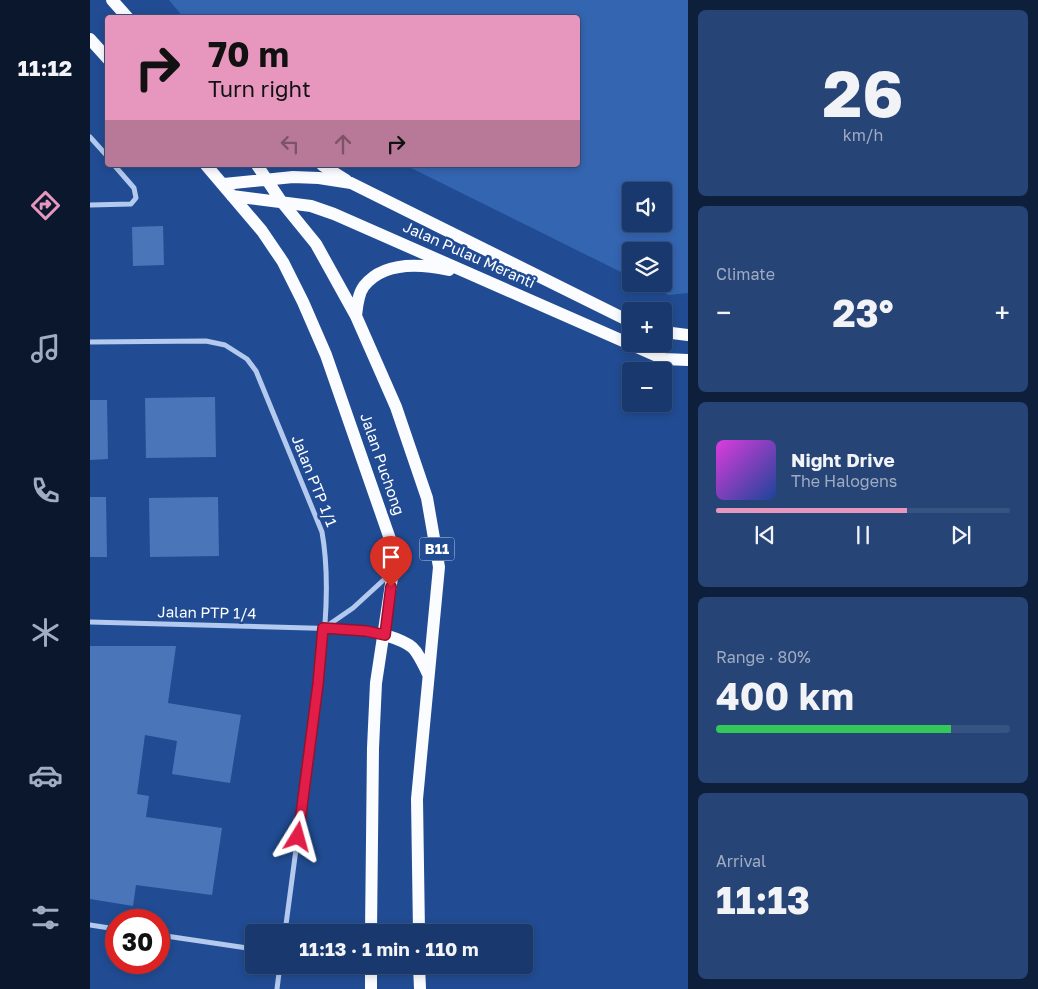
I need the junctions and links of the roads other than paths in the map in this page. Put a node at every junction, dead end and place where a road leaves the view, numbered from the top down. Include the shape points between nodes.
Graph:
1 (112, 0) edge
2 (125, 15) edge
3 (90, 39) edge
4 (105, 56) edge
5 (90, 137) edge
6 (105, 154) edge
7 (116, 167) edge
8 (208, 167) edge
9 (258, 167) edge
10 (325, 167) edge
11 (267, 180) junction
12 (351, 183) junction
13 (224, 184) junction
14 (232, 196) junction
15 (282, 202) junction
16 (90, 205) edge
17 (483, 279) junction
18 (356, 316) junction
19 (622, 318) edge
20 (672, 333) edge
21 (688, 335) edge
22 (90, 342) edge
23 (688, 360) edge
24 (393, 571) junction
25 (90, 622) edge
26 (323, 628) junction
27 (385, 635) junction
28 (428, 674) junction
29 (285, 924) edge
30 (371, 924) edge
31 (418, 924) edge
32 (90, 925) edge
33 (105, 927) edge
34 (170, 937) edge
35 (245, 949) edge
36 (279, 974) edge
37 (371, 974) edge
38 (420, 974) edge
39 (277, 989) edge
40 (371, 989) edge
41 (420, 989) edge

1 - 2 main road
3 - 4 main road
5 - 6 street
7 - 16 street via 134,188 136,198 131,204
8 - 13 main road, Jalan Puchong
9 - 11 main road, Jalan Puchong / B11
10 - 12 main road
11 - 12 main road, Jalan Pulau Meranti via 310,178
11 - 13 main road, Jalan Pulau Meranti
11 - 15 main road, Jalan Puchong / B11
12 - 19 main road, Jalan Pulau Meranti
13 - 14 main road, Jalan Puchong
14 - 15 main road, Jalan Pulau Meranti
14 - 24 main road, Jalan Puchong via 262,231 282,262 326,355 390,539
15 - 17 main road, Jalan Pulau Meranti via 312,206 334,214
15 - 18 main road, Jalan Puchong / B11 via 316,244
17 - 18 main road via 436,267 394,268 378,274 364,286
17 - 23 main road, Jalan Pulau Meranti via 664,359
18 - 28 main road, Jalan Puchong / B11 via 396,407 427,498 439,567
20 - 21 main road
22 - 26 street, Jalan PTP 1/1 via 206,342 226,345 246,359 256,371 322,532 326,556
24 - 26 street via 353,608
24 - 27 main road, Jalan Puchong
25 - 26 street, Jalan PTP 1/4
26 - 27 street, Jalan PTP 1/4
26 - 29 street, Jalan PTP 1/1
27 - 28 main road via 408,642 418,652
27 - 30 main road, Jalan Puchong via 376,683
28 - 31 main road, Jalan Puchong / B11 via 417,799
32 - 33 street
34 - 35 street
36 - 39 street
37 - 40 main road
38 - 41 main road

